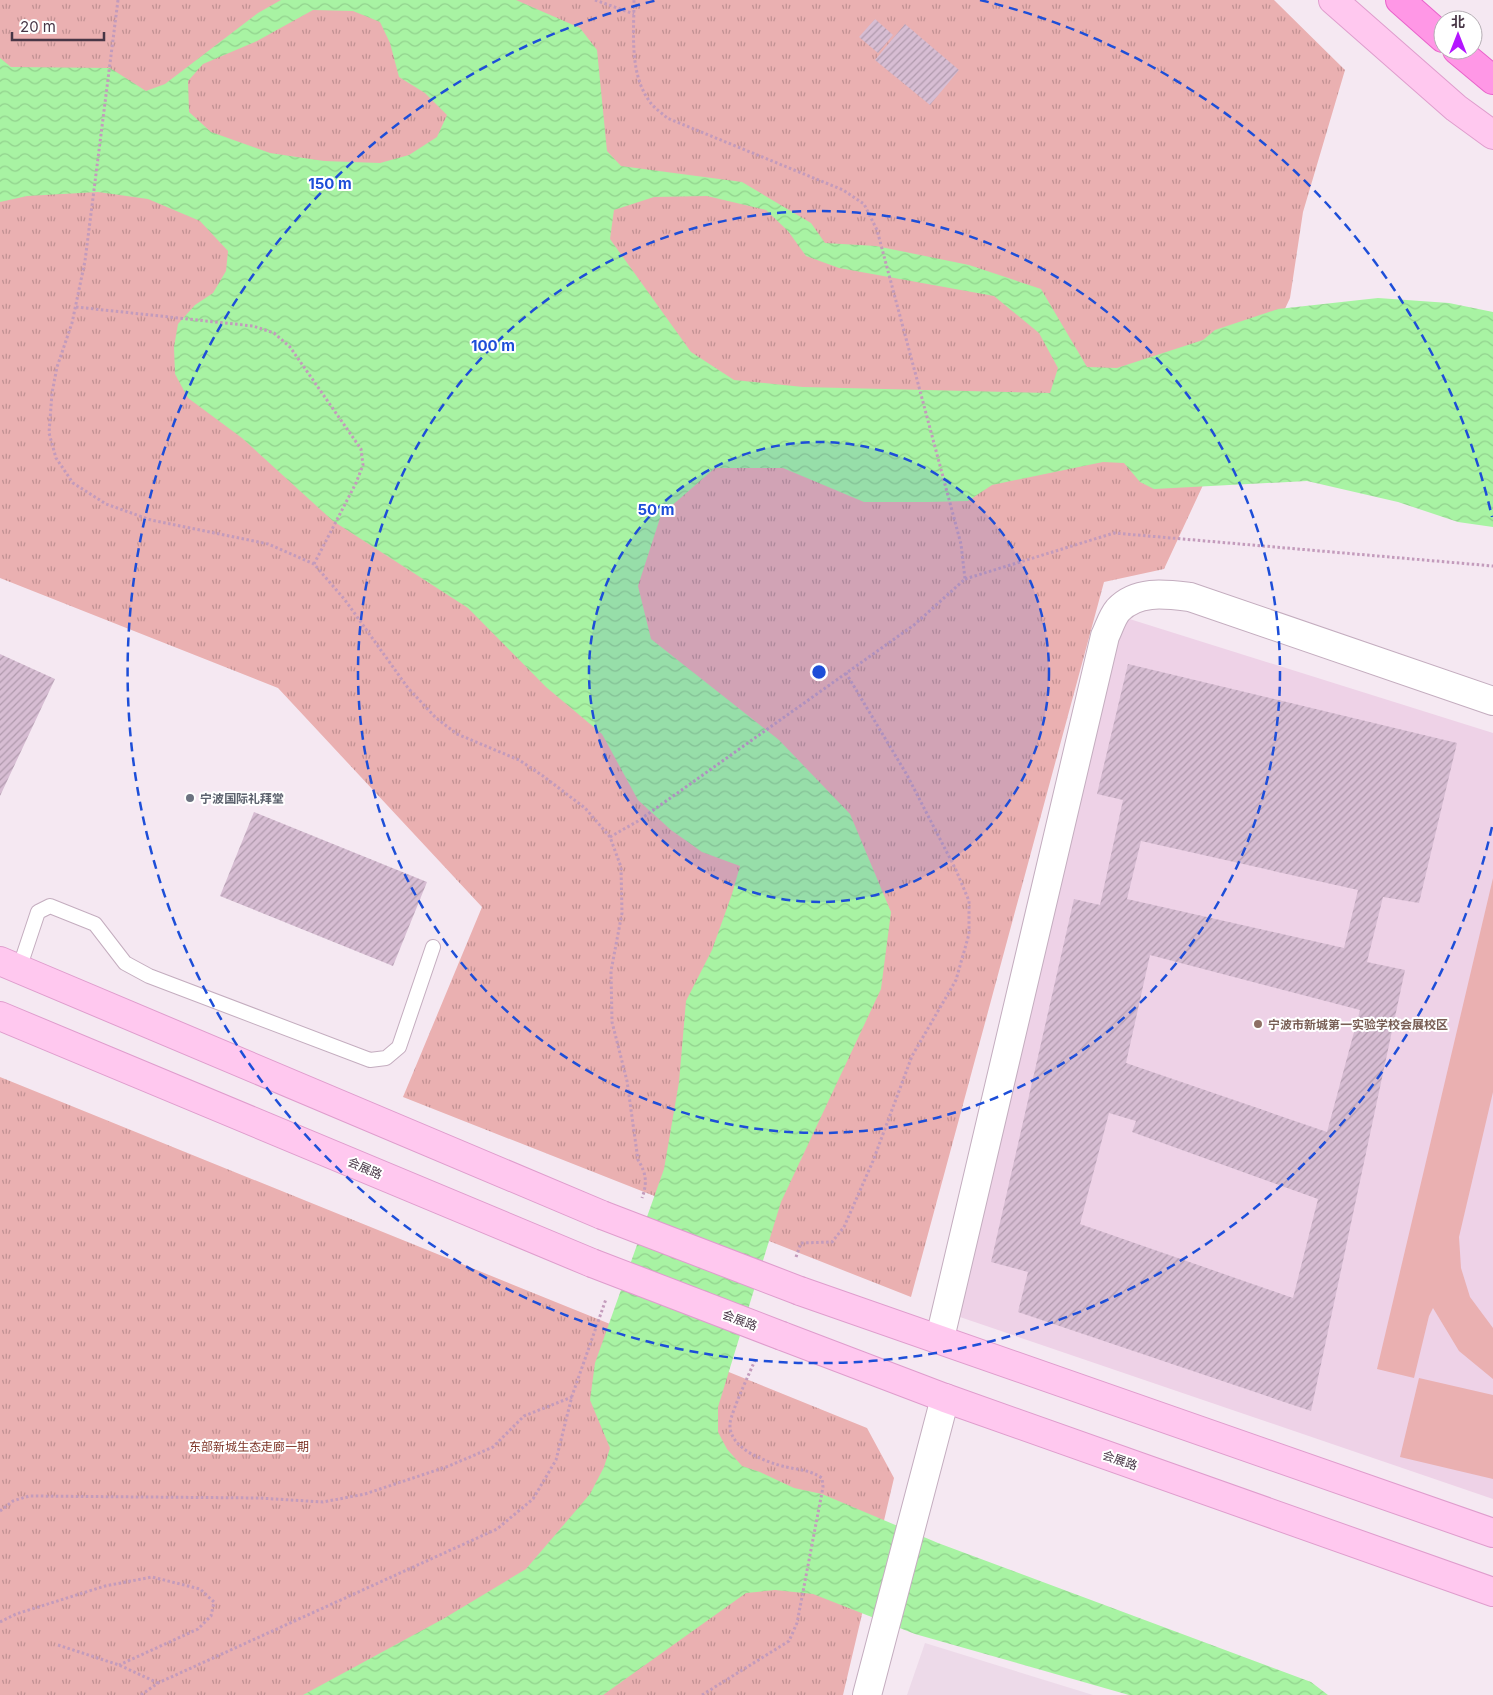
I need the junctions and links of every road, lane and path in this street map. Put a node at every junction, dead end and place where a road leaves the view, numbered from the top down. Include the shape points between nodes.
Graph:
1 (118, 0) edge
2 (595, 0) edge
3 (634, 0) edge
4 (1333, 0) edge
5 (1400, 0) edge
6 (634, 14) junction
7 (1433, 29) edge
8 (1469, 60) edge
9 (1493, 80) edge
10 (1493, 136) edge
11 (92, 220) dead end
12 (76, 307) dead end
13 (314, 564) dead end
14 (1493, 566) edge
15 (965, 579) junction
16 (846, 673) junction
17 (1493, 701) edge
18 (610, 837) dead end
19 (433, 947) dead end
20 (10, 965) edge
21 (0, 1016) edge
22 (794, 1261) dead end
23 (940, 1338) junction
24 (758, 1351) dead end
25 (572, 1396) dead end
26 (945, 1398) junction
27 (0, 1511) edge
28 (1493, 1532) edge
29 (1493, 1592) edge
30 (0, 1622) edge
31 (58, 1645) dead end
32 (119, 1665) junction
33 (158, 1683) dead end
34 (702, 1695) edge
35 (867, 1695) edge

1 - 11 path
2 - 6 path
3 - 6 path
4 - 10 street via 1456,108
5 - 7 main road
6 - 15 path via 634,63 640,82 650,103 667,118 843,190 864,204 877,230 961,544
8 - 9 main road
12 - 13 path via 253,326 274,333 290,347 362,449 363,466
14 - 15 path via 1114,533
15 - 16 path via 914,625
16 - 18 path via 638,821
16 - 22 path via 908,775 956,870 969,901 969,934 956,980 912,1056 873,1161 844,1227 832,1242 801,1243
17 - 23 street via 1190,597 1156,593 1139,597 1118,611 1105,636
19 - 20 lane via 399,1048 386,1058 370,1060 149,976 126,963 95,924 50,906 38,912
20 - 23 street, bridge via 602,1215 800,1291
21 - 26 street, 会展路, bridge via 592,1263
23 - 28 street
24 - 34 path via 730,1423 735,1441 751,1454 785,1467 811,1471 822,1478 823,1487 797,1623 789,1641
25 - 27 path via 524,1416 493,1446 407,1482 365,1494 323,1502 260,1498 29,1496 13,1501
26 - 29 street, 会展路
26 - 35 street
30 - 32 path via 105,1586 152,1577 200,1589 214,1602 211,1616 198,1630
31 - 32 path
32 - 33 path

